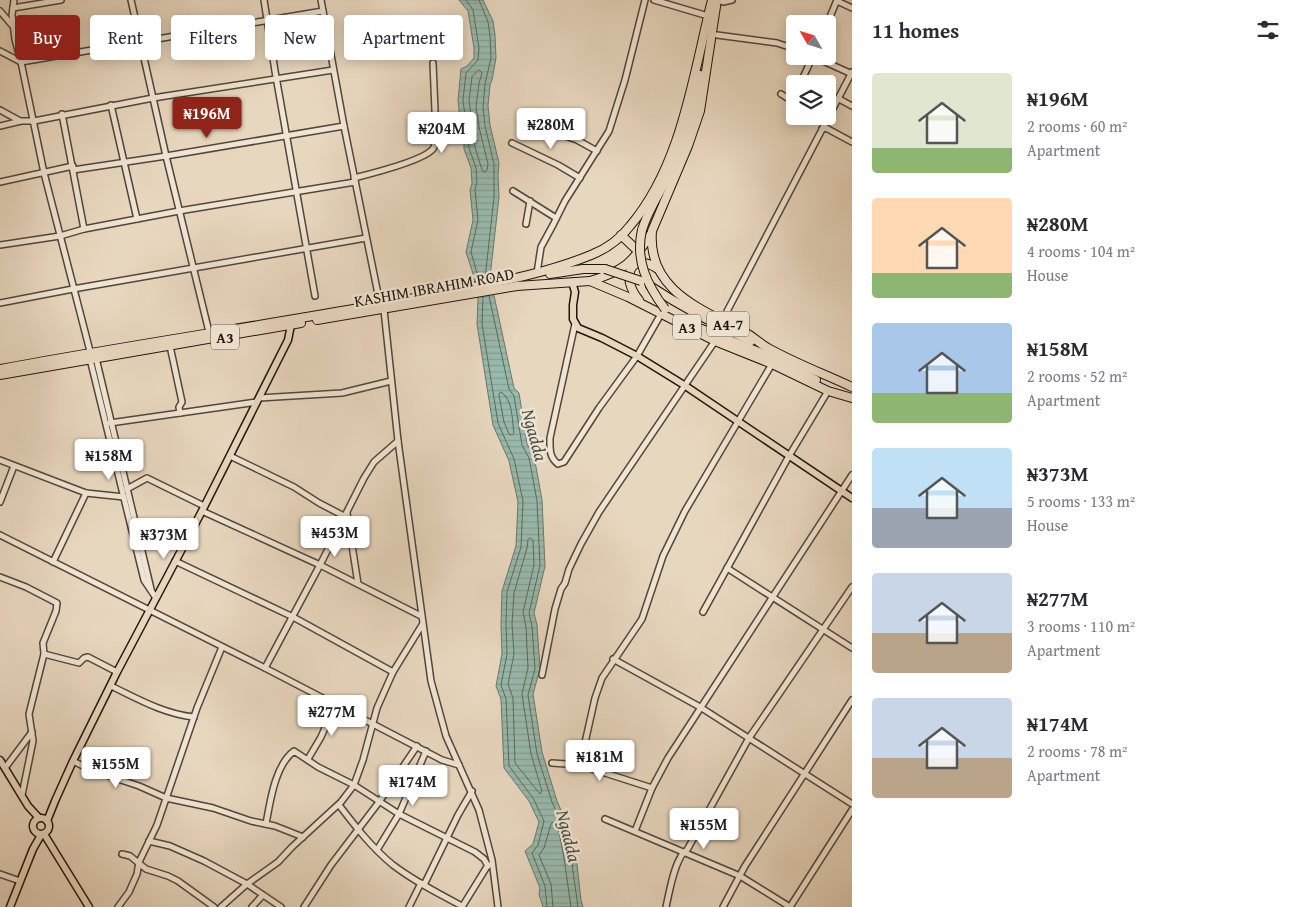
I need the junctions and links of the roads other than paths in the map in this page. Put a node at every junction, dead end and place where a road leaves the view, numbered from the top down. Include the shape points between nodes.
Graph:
1 (14, 0) edge
2 (61, 0) edge
3 (131, 0) edge
4 (264, 0) edge
5 (321, 0) edge
6 (645, 0) edge
7 (654, 0) edge
8 (712, 0) edge
9 (717, 0) edge
10 (732, 0) edge
11 (837, 1) edge
12 (13, 8) junction
13 (852, 8) edge
14 (0, 11) edge
15 (323, 11) junction
16 (134, 15) edge
17 (265, 15) edge
18 (300, 15) edge
19 (831, 15) edge
20 (708, 16) junction
21 (265, 21) edge
22 (12, 26) junction
23 (717, 35) dead end
24 (161, 38) edge
25 (786, 46) edge
26 (90, 50) edge
27 (0, 51) edge
28 (144, 60) edge
29 (273, 60) edge
30 (21, 62) junction
31 (433, 63) dead end
32 (834, 65) edge
33 (333, 70) junction
34 (852, 73) edge
35 (276, 79) junction
36 (781, 94) dead end
37 (786, 97) edge
38 (152, 98) junction
39 (839, 99) junction
40 (836, 104) edge
41 (111, 105) junction
42 (852, 106) edge
43 (0, 110) edge
44 (62, 114) junction
45 (21, 121) junction
46 (34, 121) junction
47 (520, 121) dead end
48 (824, 125) edge
49 (0, 126) edge
50 (344, 126) junction
51 (822, 129) junction
52 (286, 135) junction
53 (852, 142) edge
54 (512, 143) dead end
55 (597, 151) junction
56 (166, 156) junction
57 (124, 163) junction
58 (73, 168) junction
59 (44, 173) junction
60 (580, 178) junction
61 (355, 180) junction
62 (0, 182) edge
63 (297, 190) junction
64 (512, 191) dead end
65 (530, 200) junction
66 (179, 211) junction
67 (556, 218) junction
68 (137, 219) junction
69 (526, 224) dead end
70 (84, 229) junction
71 (652, 231) junction
72 (621, 235) junction
73 (60, 236) junction
74 (366, 238) junction
75 (0, 245) edge
76 (307, 249) junction
77 (639, 252) junction
78 (194, 268) junction
79 (658, 269) junction
80 (537, 273) junction
81 (518, 281) junction
82 (590, 281) junction
83 (572, 282) junction
84 (73, 289) junction
85 (315, 296) dead end
86 (0, 303) edge
87 (642, 305) junction
88 (382, 307) junction
89 (663, 312) junction
90 (722, 321) junction
91 (575, 324) junction
92 (291, 325) junction
93 (210, 336) junction
94 (715, 341) junction
95 (170, 346) junction
96 (767, 348) junction
97 (637, 356) junction
98 (92, 357) junction
99 (772, 364) junction
100 (0, 369) edge
101 (0, 375) edge
102 (391, 381) junction
103 (684, 385) junction
104 (852, 387) edge
105 (828, 391) junction
106 (852, 398) edge
107 (258, 400) junction
108 (180, 413) junction
109 (738, 422) junction
110 (110, 423) junction
111 (398, 441) junction
112 (230, 456) junction
113 (789, 456) junction
114 (0, 460) edge
115 (14, 466) junction
116 (852, 475) edge
117 (127, 489) junction
118 (86, 492) junction
119 (842, 492) junction
120 (124, 497) junction
121 (852, 498) edge
122 (0, 502) edge
123 (203, 509) junction
124 (348, 510) junction
125 (344, 516) junction
126 (0, 535) edge
127 (175, 561) junction
128 (53, 562) junction
129 (320, 565) junction
130 (727, 568) junction
131 (0, 577) edge
132 (358, 584) junction
133 (852, 588) edge
134 (154, 595) junction
135 (772, 596) junction
136 (149, 610) junction
137 (704, 612) dead end
138 (421, 616) junction
139 (293, 617) junction
140 (422, 625) junction
141 (824, 630) junction
142 (222, 647) junction
143 (852, 648) edge
144 (44, 654) junction
145 (613, 660) junction
146 (265, 668) junction
147 (117, 672) junction
148 (393, 672) junction
149 (542, 675) dead end
150 (111, 686) junction
151 (852, 700) edge
152 (335, 705) junction
153 (700, 707) junction
154 (194, 717) junction
155 (372, 724) junction
156 (32, 732) junction
157 (749, 738) junction
158 (417, 746) junction
159 (426, 751) junction
160 (0, 760) edge
161 (308, 760) junction
162 (73, 761) junction
163 (552, 763) dead end
164 (459, 765) junction
165 (580, 765) junction
166 (5, 768) junction
167 (805, 774) junction
168 (354, 785) junction
169 (652, 788) junction
170 (472, 791) junction
171 (22, 795) junction
172 (166, 798) junction
173 (55, 801) junction
174 (379, 802) junction
175 (852, 804) edge
176 (338, 805) junction
177 (852, 810) edge
178 (398, 814) junction
179 (605, 819) dead end
180 (37, 820) junction
181 (47, 821) junction
182 (266, 824) junction
183 (358, 829) junction
184 (33, 831) junction
185 (636, 831) junction
186 (44, 833) junction
187 (303, 837) junction
188 (446, 838) junction
189 (148, 841) junction
190 (32, 849) junction
191 (377, 850) junction
192 (684, 852) junction
193 (122, 854) dead end
194 (492, 860) junction
195 (139, 862) junction
196 (488, 866) junction
197 (0, 874) edge
198 (740, 876) junction
199 (20, 881) junction
200 (247, 884) junction
201 (423, 884) junction
202 (262, 896) junction
203 (462, 906) edge
204 (10, 907) edge
205 (89, 907) edge
206 (118, 907) edge
207 (214, 907) edge
208 (221, 907) edge
209 (252, 907) edge
210 (281, 907) edge
211 (304, 907) edge
212 (409, 907) edge
213 (498, 907) edge
214 (666, 907) edge
215 (723, 907) edge
216 (790, 907) edge

1 - 12 street
2 - 12 street
3 - 16 street
4 - 17 street
5 - 15 street
6 - 55 street via 609,131
7 - 20 street
8 - 20 highway, A3
9 - 10 street
9 - 71 highway, A4-7 via 700,111
11 - 13 street
11 - 19 street
12 - 22 street
14 - 22 street
15 - 18 street
15 - 33 street
20 - 72 highway, KASHIM IBRAHIM ROAD / A3 via 679,134 640,213
20 - 89 highway, A3, bridge via 694,109 683,144 648,213 640,240 645,278
21 - 24 street
22 - 30 street
23 - 25 street
26 - 30 street
27 - 30 street
28 - 38 street
29 - 35 street
30 - 46 street
31 - 61 street via 436,136 433,150
32 - 34 street
33 - 35 street
33 - 50 street
34 - 39 street
35 - 38 street
35 - 52 street
36 - 37 street
38 - 41 street
38 - 56 street
39 - 40 street
39 - 42 street
41 - 44 street
41 - 57 street
43 - 45 street
44 - 46 street
44 - 58 street
45 - 46 street
45 - 49 street
46 - 59 street
47 - 55 street via 577,140
48 - 51 street
50 - 52 street
50 - 61 street
51 - 53 street via 826,128
51 - 90 street
52 - 56 street
52 - 63 street
54 - 60 street
55 - 60 street
56 - 57 street
56 - 66 street
57 - 58 street
57 - 68 street
58 - 59 street
58 - 70 street
59 - 62 street
59 - 73 street
60 - 67 street
61 - 63 street
61 - 74 street
63 - 66 street
63 - 76 street
64 - 65 street
65 - 67 street
65 - 69 street
66 - 68 street
66 - 78 street
67 - 80 street via 542,247
68 - 70 street
70 - 73 street
71 - 77 highway
71 - 79 highway, A4-7 via 652,251
72 - 77 highway
72 - 80 highway, KASHIM IBRAHIM ROAD / A3 via 593,254
73 - 75 street
73 - 84 street
74 - 76 street
74 - 88 street
76 - 78 street
76 - 85 street
77 - 82 highway via 626,266 609,276
78 - 84 street
78 - 93 street
79 - 87 highway via 644,263 637,264 629,273 631,288
79 - 90 highway, A4-7 via 676,292
80 - 81 highway, KASHIM IBRAHIM ROAD / A3
81 - 83 highway, KASHIM IBRAHIM ROAD / A3
81 - 88 highway, KASHIM IBRAHIM ROAD / A3
81 - 96 highway, A4-7, bridge via 583,269 605,269 641,281 727,330
82 - 83 highway, KASHIM IBRAHIM ROAD / A3
82 - 87 highway, KASHIM IBRAHIM ROAD / A3
83 - 91 main road
84 - 86 street
84 - 98 street
87 - 89 highway, KASHIM IBRAHIM ROAD / A3
88 - 92 highway, KASHIM IBRAHIM ROAD / A3
88 - 93 highway, KASHIM IBRAHIM ROAD / A3
88 - 102 street
89 - 94 highway, KASHIM IBRAHIM ROAD / A3
89 - 97 street
89 - 106 highway, A4-7 via 774,358
90 - 96 highway, A4-7
91 - 97 main road
91 - 97 street via 550,438 549,452 558,464 564,462
92 - 93 highway, KASHIM IBRAHIM ROAD / A3
92 - 107 main road via 288,340
93 - 95 highway, KASHIM IBRAHIM ROAD / A3
93 - 98 highway, KASHIM IBRAHIM ROAD / A3
94 - 99 highway, KASHIM IBRAHIM ROAD / A3
94 - 103 street
95 - 98 highway, KASHIM IBRAHIM ROAD / A3
95 - 108 street via 182,402
96 - 104 highway, A4-7
97 - 103 main road
98 - 100 highway, KASHIM IBRAHIM ROAD / A3
98 - 101 highway, KASHIM IBRAHIM ROAD / A3
98 - 110 street
98 - 120 street
99 - 105 highway, KASHIM IBRAHIM ROAD / A3
99 - 109 street
102 - 107 street via 342,393
102 - 111 street
103 - 109 main road
103 - 149 street via 581,544 555,609
105 - 106 highway, KASHIM IBRAHIM ROAD / A3
105 - 113 street
107 - 108 street
107 - 112 main road
108 - 110 street
109 - 113 main road
109 - 145 street via 685,511 663,556 642,619
110 - 117 street
111 - 124 street via 374,462
111 - 138 street
112 - 123 main road
112 - 125 street
113 - 119 main road
113 - 130 street
114 - 115 street
115 - 118 street
115 - 122 street
116 - 119 street
117 - 123 street via 147,478
117 - 134 street
118 - 120 street
118 - 128 street
119 - 121 main road
119 - 135 street
120 - 134 street via 144,580
123 - 127 main road
123 - 129 street
124 - 125 street
124 - 132 street
125 - 129 street
126 - 128 street
127 - 134 main road
127 - 139 street
128 - 136 street
129 - 132 street
129 - 139 street
130 - 135 street
130 - 137 street
131 - 144 street via 57,603 42,643
132 - 138 street
133 - 141 street
134 - 136 main road
135 - 141 street
135 - 153 street
136 - 142 street
136 - 147 main road
138 - 140 street
139 - 146 street
139 - 148 street
140 - 148 street
140 - 164 street via 435,702
141 - 143 street
141 - 157 street
142 - 146 street
142 - 154 street
144 - 147 street via 79,663 88,657
144 - 156 street via 29,714
145 - 153 street
145 - 165 street via 595,698
146 - 152 street
147 - 150 main road
148 - 155 street
150 - 154 street via 175,714
150 - 162 main road
151 - 167 street
152 - 155 street
152 - 161 street
153 - 157 street
153 - 169 street
154 - 172 street
155 - 158 street
155 - 168 street via 364,760
156 - 166 street
156 - 171 street
157 - 167 street
157 - 192 street
158 - 159 street
158 - 174 street
159 - 164 street
159 - 178 street
160 - 166 main road
161 - 168 street
161 - 182 street via 294,751 288,758 273,787
162 - 172 street
162 - 173 main road
163 - 165 street
164 - 170 street
165 - 169 street
166 - 171 main road
167 - 175 street
167 - 198 street
168 - 174 street
168 - 176 street
169 - 185 street
170 - 188 street
170 - 194 street
171 - 180 main road
172 - 182 street
172 - 189 street
173 - 180 main road
173 - 181 main road
174 - 178 street
174 - 183 street
176 - 183 street
176 - 187 street
177 - 216 street
178 - 188 street
178 - 191 street
179 - 185 street
180 - 181 main road
180 - 184 main road
181 - 186 main road
182 - 187 street
183 - 191 street
183 - 211 street
184 - 186 main road
184 - 190 main road
185 - 192 street
186 - 190 main road
186 - 205 main road
187 - 200 street via 278,862
188 - 196 street via 475,852 484,858
188 - 201 street
189 - 195 street
189 - 200 street via 170,846
190 - 199 main road
191 - 201 street via 393,865
192 - 198 street
192 - 214 street
193 - 195 street
194 - 196 street
194 - 213 street
195 - 206 street via 129,892
195 - 207 street via 178,881
196 - 203 street
197 - 199 street
198 - 215 street
198 - 216 street
199 - 204 main road
200 - 202 street
200 - 208 street
201 - 203 street
201 - 212 street
202 - 209 street
202 - 210 street

